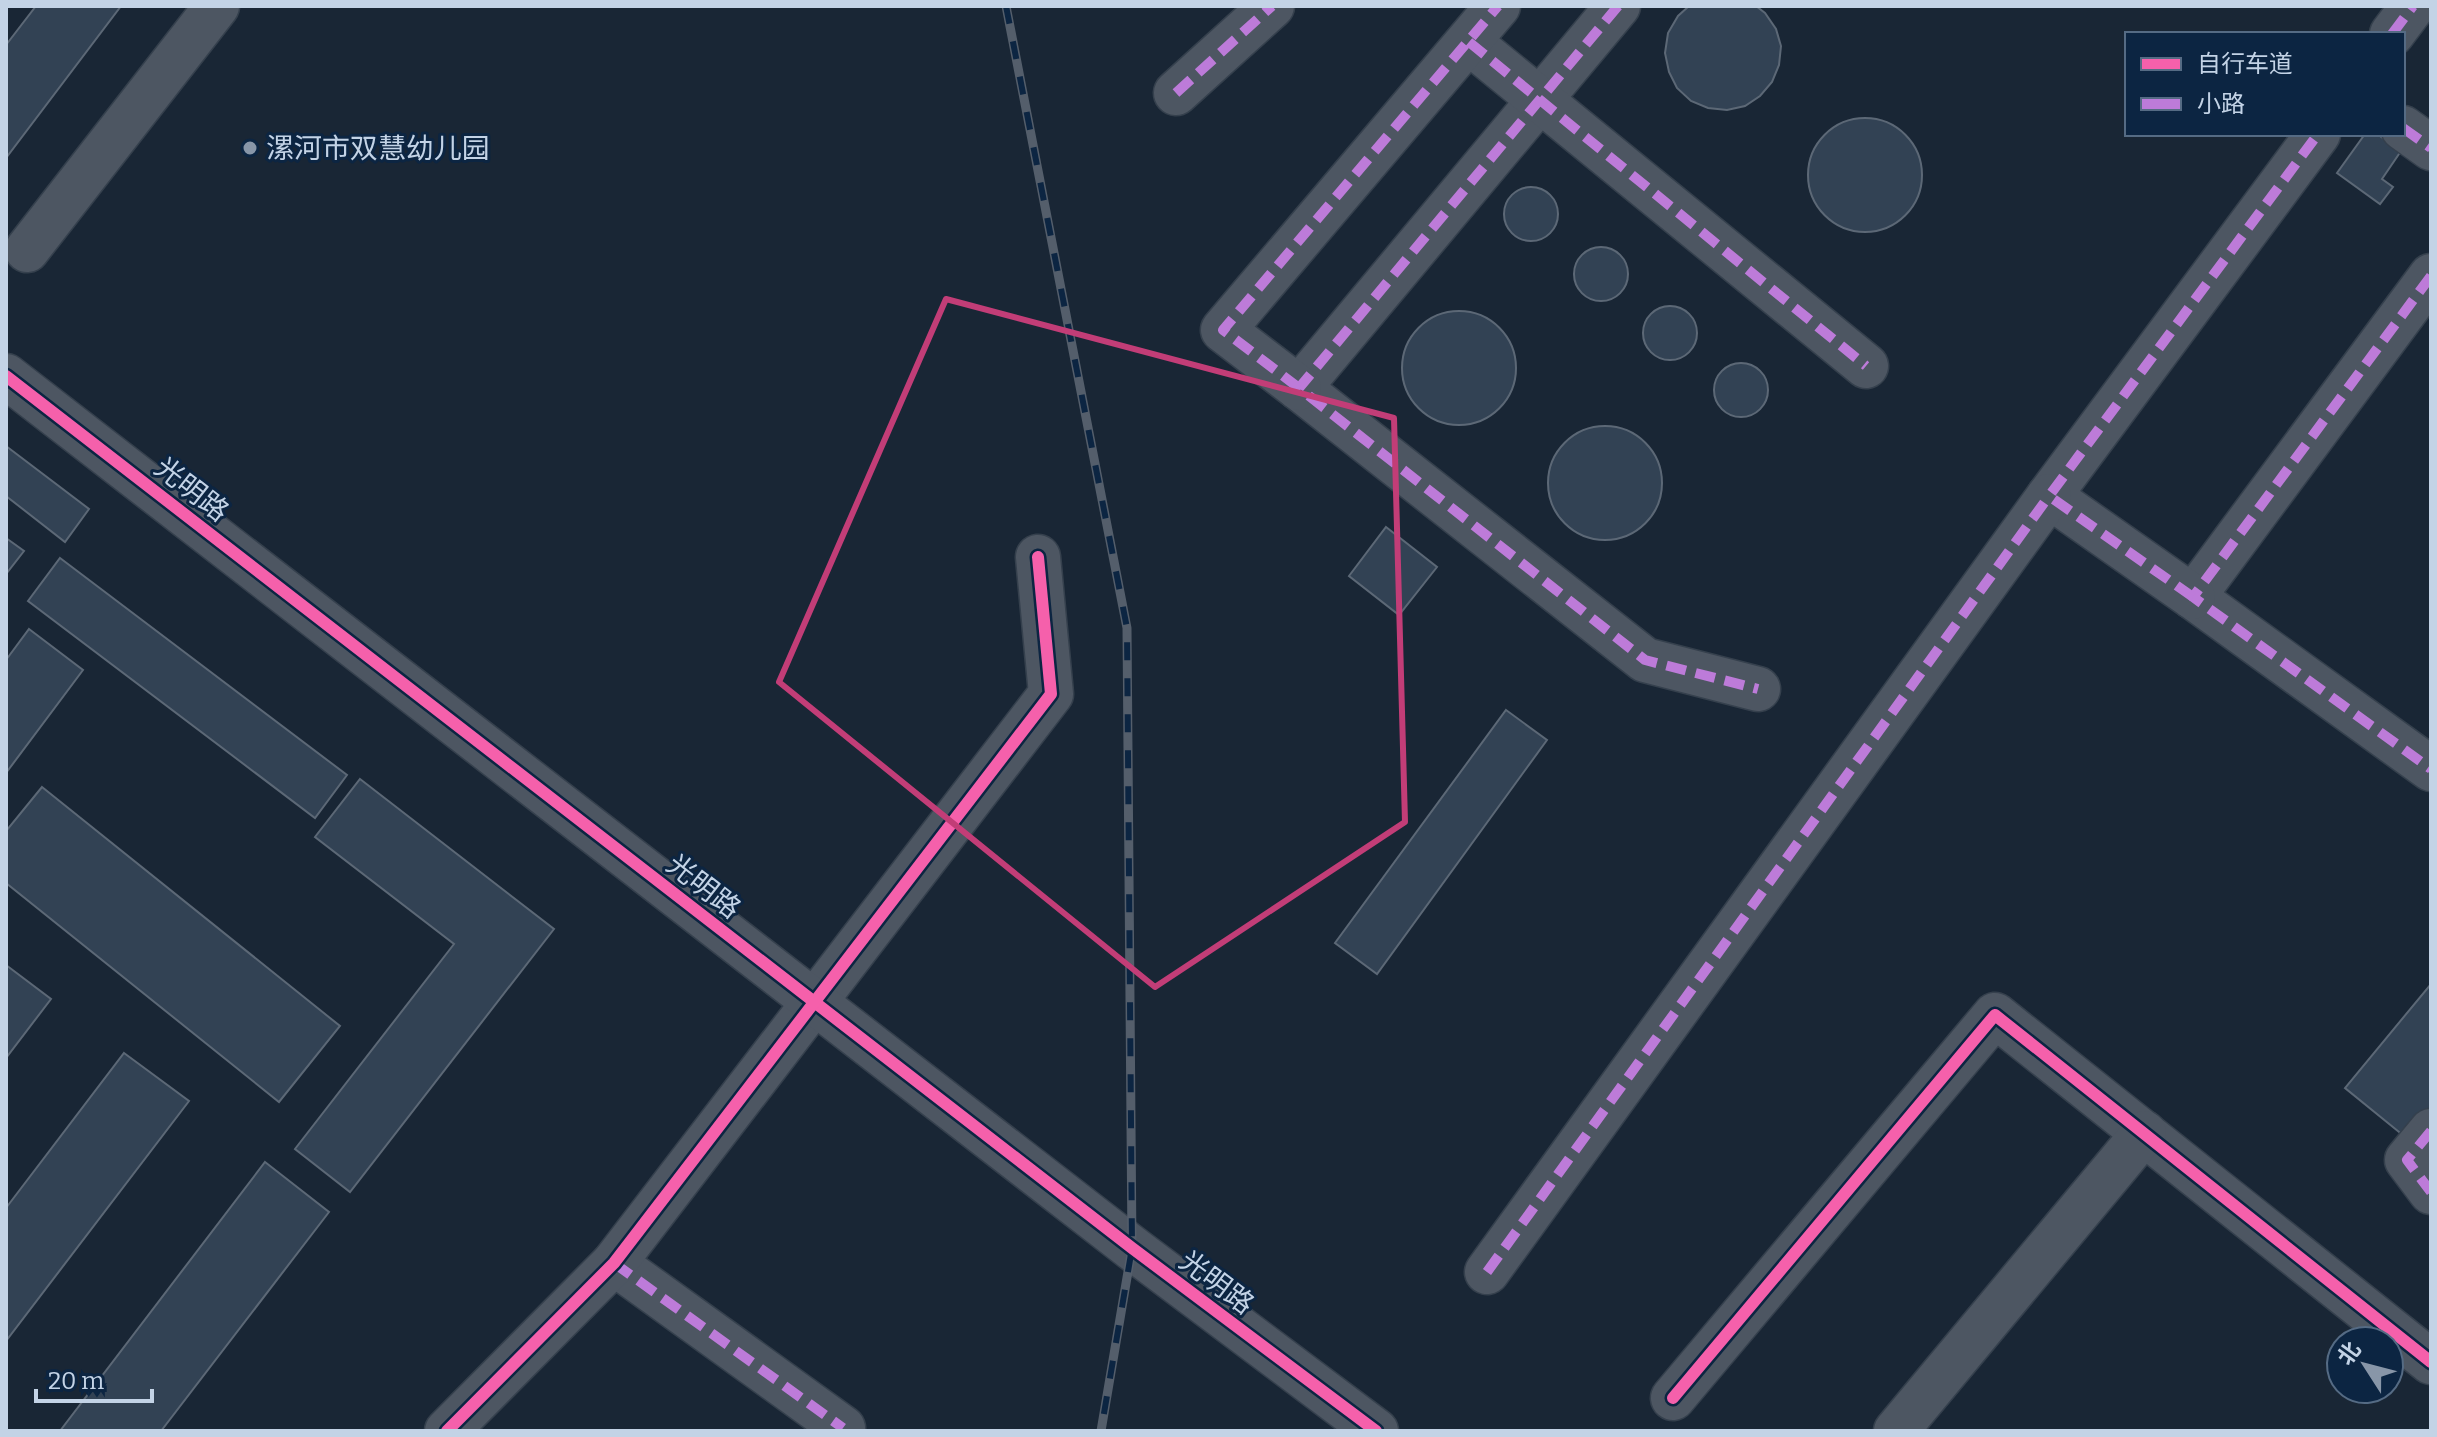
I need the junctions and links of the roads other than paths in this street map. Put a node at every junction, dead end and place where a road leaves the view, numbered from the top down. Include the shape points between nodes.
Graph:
1 (217, 6) edge
2 (1272, 6) edge
3 (1498, 6) edge
4 (1618, 6) edge
5 (2413, 6) edge
6 (2394, 32) edge
7 (1469, 42) junction
8 (1176, 93) dead end
9 (1540, 100) junction
10 (2405, 129) edge
11 (2317, 136) edge
12 (2431, 148) edge
13 (27, 250) dead end
14 (2431, 276) edge
15 (1866, 366) dead end
16 (6, 376) edge
17 (1299, 388) junction
18 (2049, 496) junction
19 (1038, 557) dead end
20 (2193, 597) junction
21 (1758, 689) dead end
22 (2431, 769) edge
23 (816, 1003) junction
24 (2431, 1131) edge
25 (2144, 1133) junction
26 (2431, 1192) edge
27 (614, 1263) junction
28 (1487, 1272) dead end
29 (2431, 1362) edge
30 (1673, 1398) dead end
31 (843, 1428) dead end
32 (447, 1431) edge
33 (1376, 1431) edge
34 (1896, 1431) edge

1 - 13 street
2 - 8 street
3 - 7 street
4 - 9 street
5 - 6 street
7 - 9 street
7 - 17 street via 1223,330
9 - 15 street
9 - 17 street
10 - 12 street
11 - 18 street
14 - 20 street
16 - 23 street, 光明路
17 - 21 street via 1645,660
18 - 20 street
18 - 28 street
19 - 23 street via 1051,694
20 - 22 street
23 - 27 street
23 - 33 street, 光明路
24 - 26 street via 2407,1160
25 - 29 street
25 - 30 street via 1995,1015
25 - 34 street
27 - 31 street
27 - 32 street

